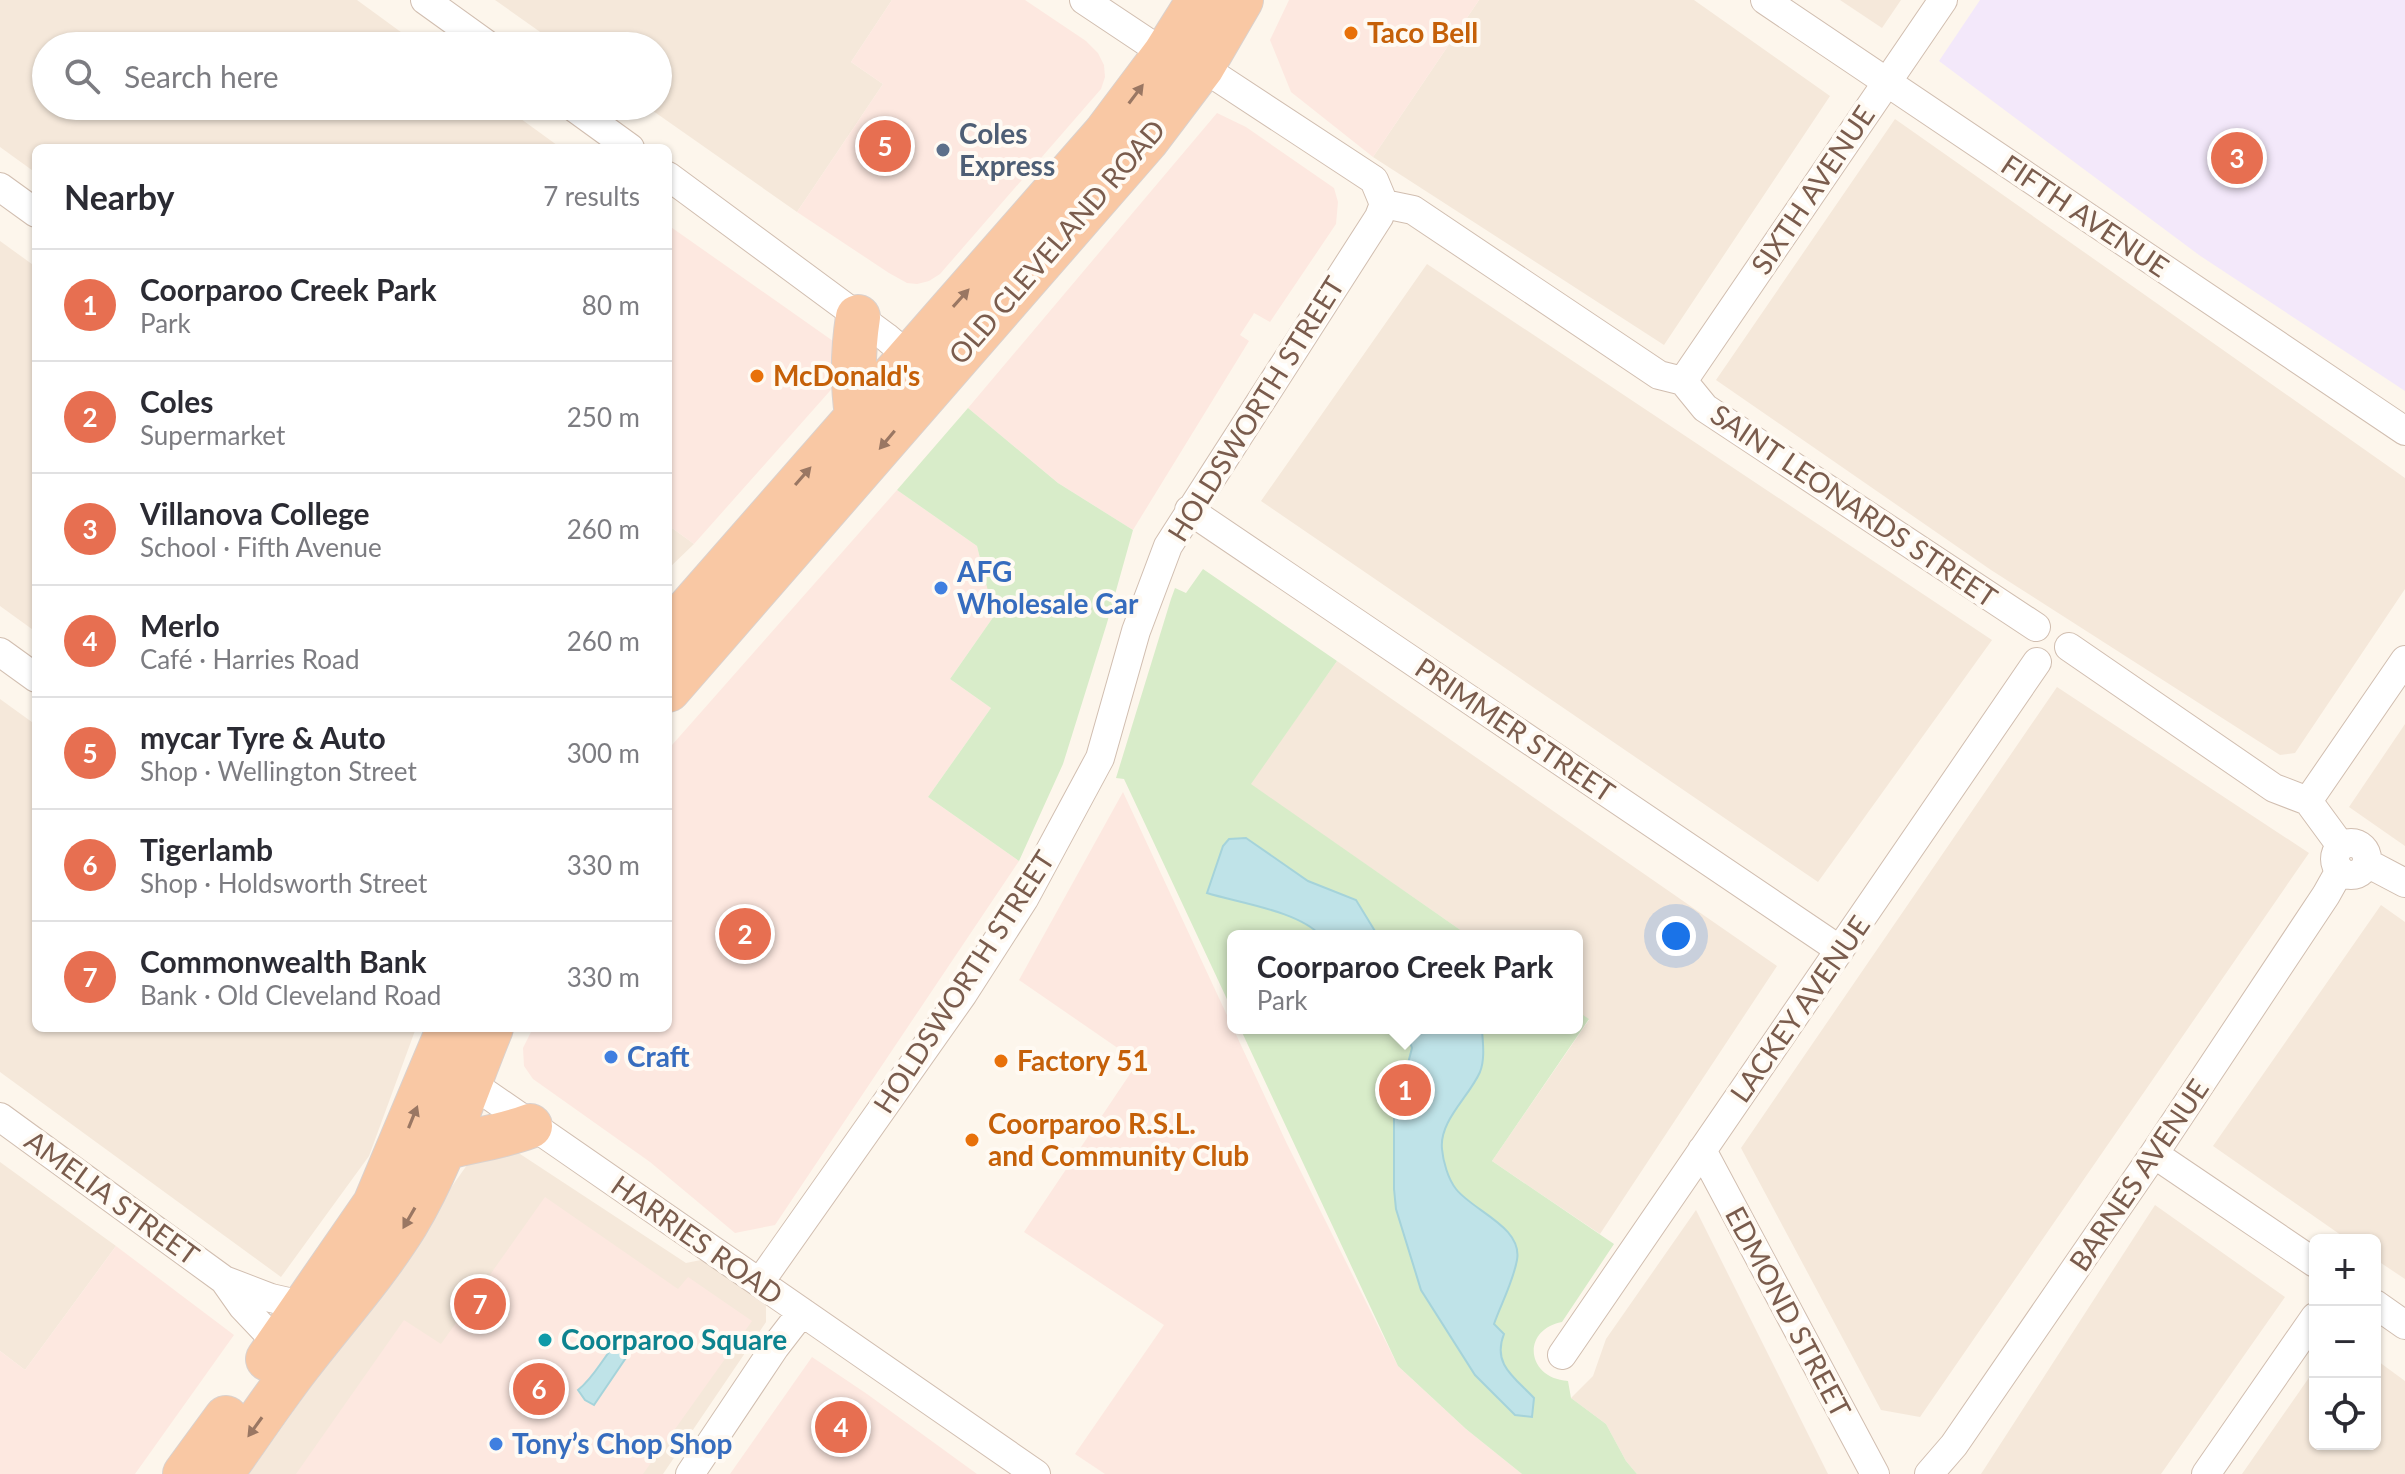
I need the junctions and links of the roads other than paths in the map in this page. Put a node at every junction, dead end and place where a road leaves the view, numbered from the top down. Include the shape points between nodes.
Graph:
1 (425, 0) edge
2 (1084, 0) edge
3 (1199, 0) edge
4 (1241, 0) edge
5 (1765, 0) edge
6 (1943, 0) edge
7 (470, 32) edge
8 (1184, 61) junction
9 (1886, 82) junction
10 (591, 120) edge
11 (624, 144) edge
12 (672, 179) edge
13 (0, 187) edge
14 (1384, 204) junction
15 (32, 210) edge
16 (858, 317) junction
17 (923, 369) junction
18 (1683, 381) junction
19 (857, 415) junction
20 (2405, 431) edge
21 (1189, 510) junction
22 (2036, 627) junction
23 (672, 628) edge
24 (2069, 647) junction
25 (0, 652) edge
26 (2405, 660) edge
27 (2037, 662) junction
28 (32, 675) edge
29 (672, 678) edge
30 (2308, 801) junction
31 (2349, 860) junction
32 (2405, 883) edge
33 (1840, 950) junction
34 (486, 1032) edge
35 (452, 1057) edge
36 (0, 1117) edge
37 (530, 1126) junction
38 (444, 1148) junction
39 (1702, 1150) junction
40 (2154, 1154) junction
41 (2309, 1259) edge
42 (224, 1280) junction
43 (760, 1282) junction
44 (306, 1306) junction
45 (2378, 1306) edge
46 (802, 1312) junction
47 (2405, 1325) edge
48 (2309, 1326) edge
49 (278, 1344) junction
50 (1562, 1355) dead end
51 (185, 1474) edge
52 (221, 1474) edge
53 (690, 1474) edge
54 (1036, 1474) edge
55 (1875, 1474) edge
56 (1903, 1474) edge
57 (1910, 1474) edge
58 (1929, 1474) edge
59 (2206, 1474) edge

1 - 7 street
2 - 8 street
3 - 8 highway, OLD CLEVELAND ROAD
4 - 8 highway, OLD CLEVELAND ROAD
5 - 9 street, FIFTH AVENUE
6 - 9 street, SIXTH AVENUE
8 - 14 street via 1374,180
8 - 17 highway, OLD CLEVELAND ROAD via 1146,141
9 - 18 street, SIXTH AVENUE
9 - 20 street, FIFTH AVENUE
10 - 11 street
12 - 16 street
13 - 15 street
14 - 18 street, SAINT LEONARDS STREET via 1413,210 1659,375
14 - 21 street, HOLDSWORTH STREET
16 - 17 street
16 - 19 highway via 852,383
17 - 19 highway, OLD CLEVELAND ROAD
17 -> 29 highway, OLD CLEVELAND ROAD
18 - 22 street, SAINT LEONARDS STREET via 1705,408
23 -> 19 highway, OLD CLEVELAND ROAD
21 - 33 street, PRIMMER STREET
21 - 43 street, HOLDSWORTH STREET via 1156,575 1100,758 1024,899
22 - 24 street via 2059,626
22 - 27 street via 2028,650
24 - 27 street via 2053,665
24 - 30 street via 2274,788
25 - 28 street
26 - 30 street
27 - 33 street, LACKEY AVENUE
30 - 31 street
31 - 32 street
31 - 40 street, BARNES AVENUE
33 - 39 street, LACKEY AVENUE
34 - 35 highway
35 - 37 street, HARRIES ROAD
35 - 38 highway
44 -> 35 highway via 375,1204
36 - 42 street, AMELIA STREET
37 - 38 highway
37 - 43 street, HARRIES ROAD
38 -> 52 highway via 388,1253
39 - 50 street, LACKEY AVENUE
39 - 55 street, EDMOND STREET
40 - 41 street
40 - 58 street, BARNES AVENUE
42 - 44 street, AMELIA STREET
42 - 49 street, AMELIA STREET
43 - 46 street, HARRIES ROAD
44 - 49 highway
45 - 47 street
46 - 53 street
46 - 54 street, HARRIES ROAD
48 - 59 street
49 - 51 highway
56 - 57 street

